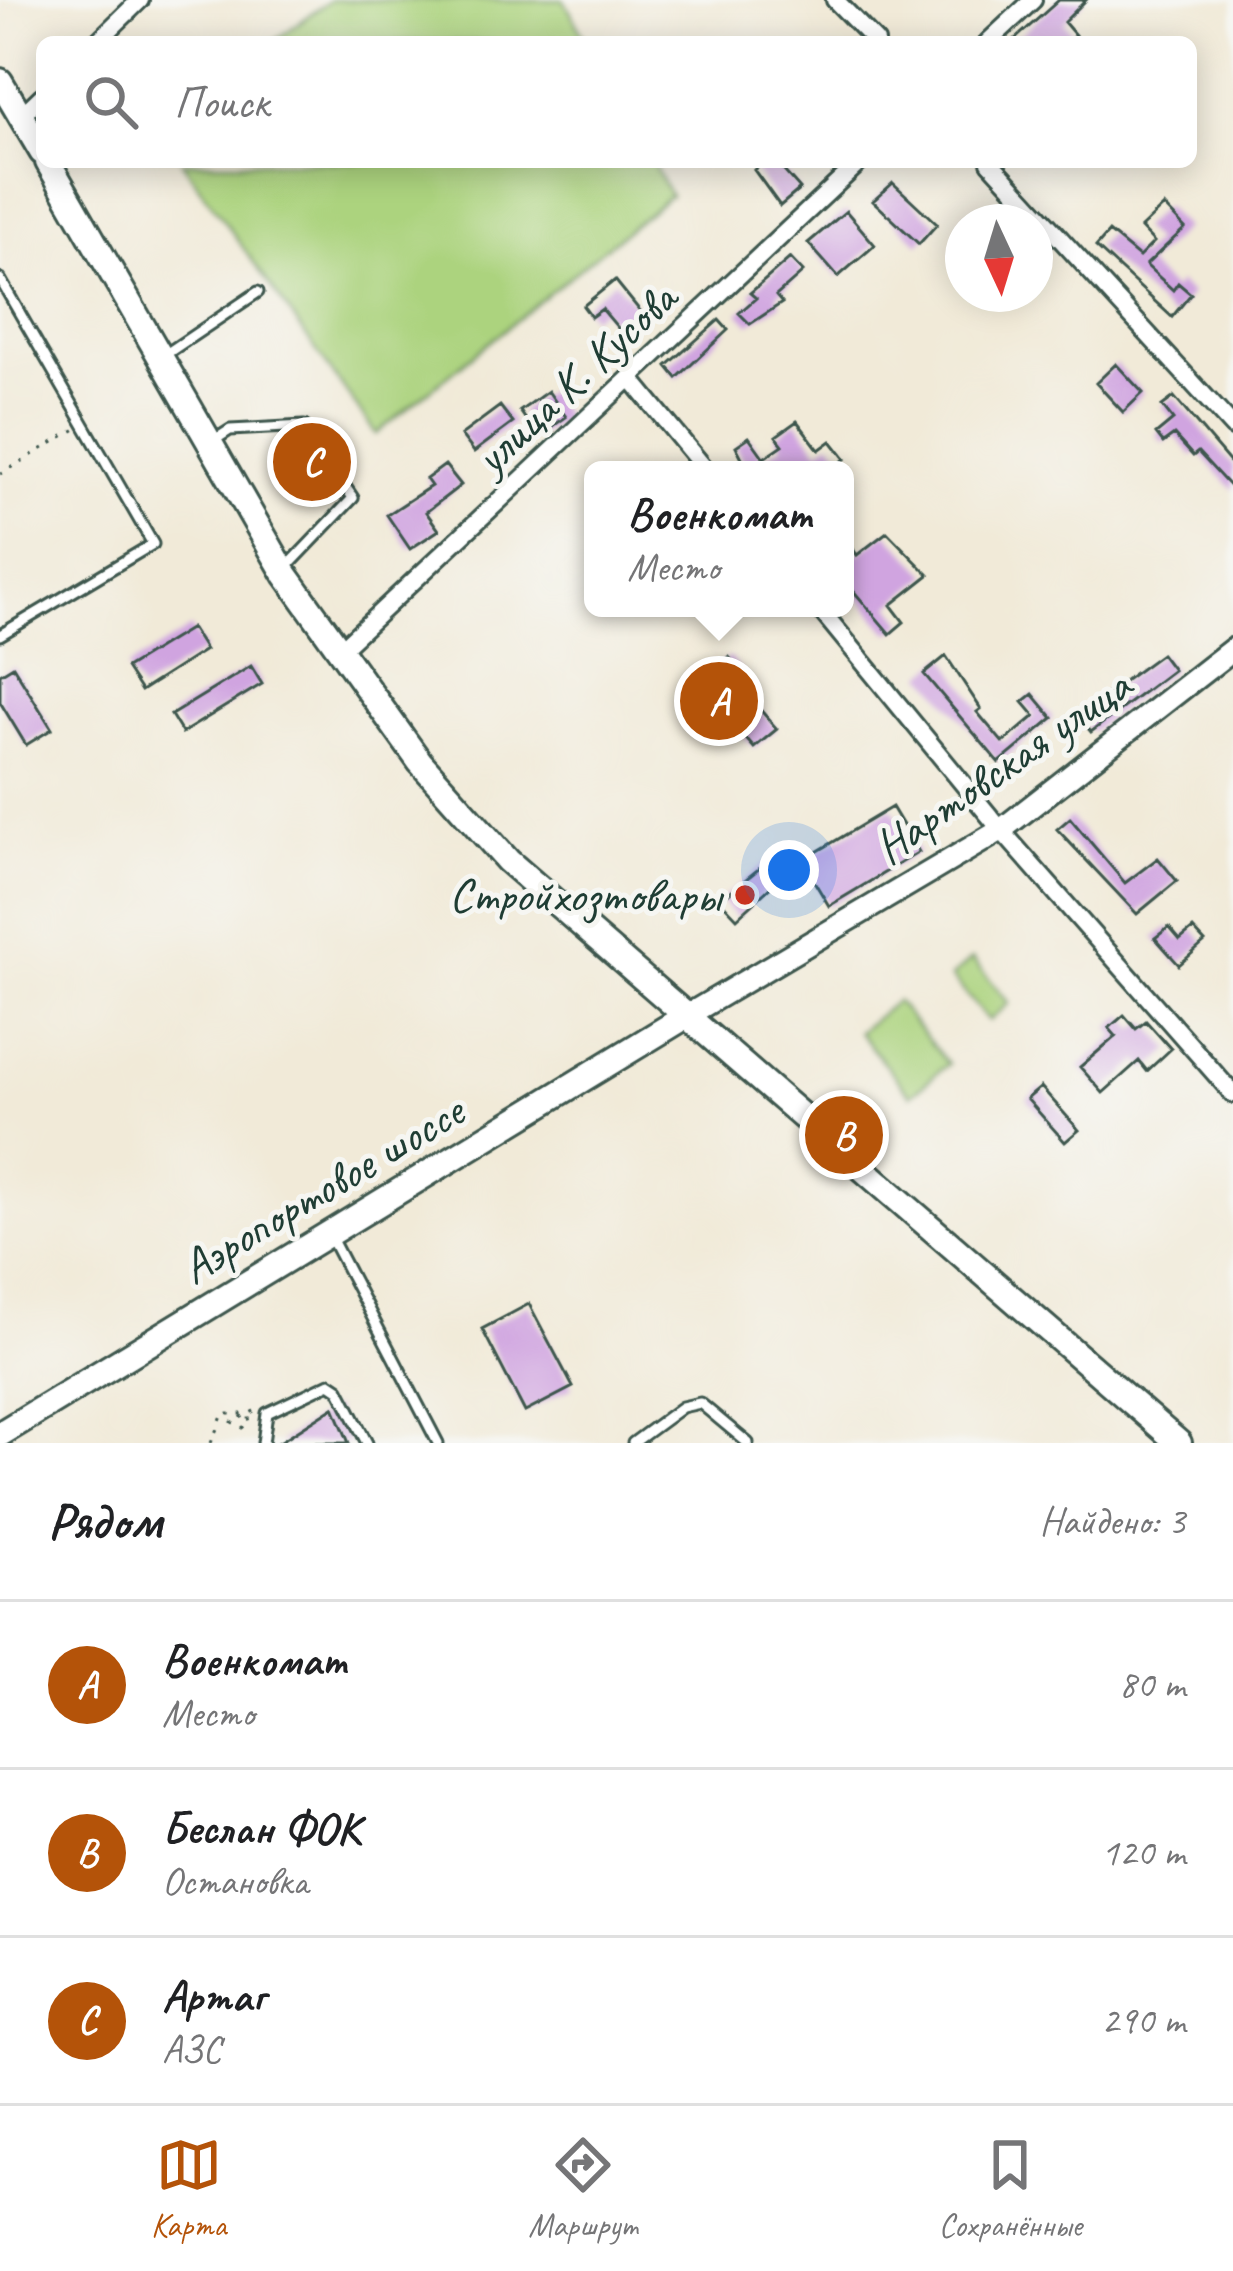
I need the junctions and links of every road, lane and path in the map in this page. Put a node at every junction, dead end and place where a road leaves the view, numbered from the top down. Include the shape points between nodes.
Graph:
1 (140, 0) edge
2 (835, 0) edge
3 (1033, 0) edge
4 (103, 36) edge
5 (870, 36) edge
6 (994, 36) edge
7 (0, 81) edge
8 (36, 101) edge
9 (21, 116) junction
10 (36, 142) edge
11 (51, 168) edge
12 (854, 168) edge
13 (996, 168) edge
14 (0, 279) edge
15 (258, 292) dead end
16 (14, 302) junction
17 (0, 310) edge
18 (160, 358) junction
19 (632, 380) junction
20 (84, 424) junction
21 (1233, 427) edge
22 (210, 443) junction
23 (699, 461) edge
24 (0, 474) edge
25 (284, 571) junction
26 (826, 617) edge
27 (0, 635) edge
28 (341, 649) junction
29 (1233, 650) edge
30 (1001, 830) junction
31 (688, 1015) junction
32 (1233, 1094) edge
33 (329, 1234) junction
34 (271, 1410) junction
35 (0, 1435) edge
36 (211, 1443) edge
37 (263, 1443) edge
38 (367, 1443) edge
39 (438, 1443) edge
40 (633, 1443) edge
41 (748, 1443) edge
42 (1179, 1443) edge

1 - 4 street
2 - 5 street
3 - 6 street
7 - 9 main road
8 - 9 street
9 - 10 main road
11 - 18 main road
12 - 19 street, улица К. Кусова
13 - 21 street
14 - 16 lane
15 - 18 lane
16 - 17 lane
16 - 20 lane
18 - 22 main road
19 - 23 street
19 - 28 street, улица К. Кусова
20 - 24 path
20 - 27 lane via 154,544
22 - 25 main road
22 - 25 lane via 230,430 304,426 353,498
25 - 28 main road
26 - 30 street
28 - 31 main road via 420,762 508,861
29 - 30 street, Нартовская улица
30 - 31 street, Нартовская улица
30 - 32 street
31 - 33 main road, Аэропортовое шоссе
31 - 42 main road
33 - 35 main road, Аэропортовое шоссе
33 - 39 lane
34 - 36 path via 268,1404 223,1414
34 - 37 lane
34 - 38 lane via 330,1383
40 - 41 lane via 692,1403

